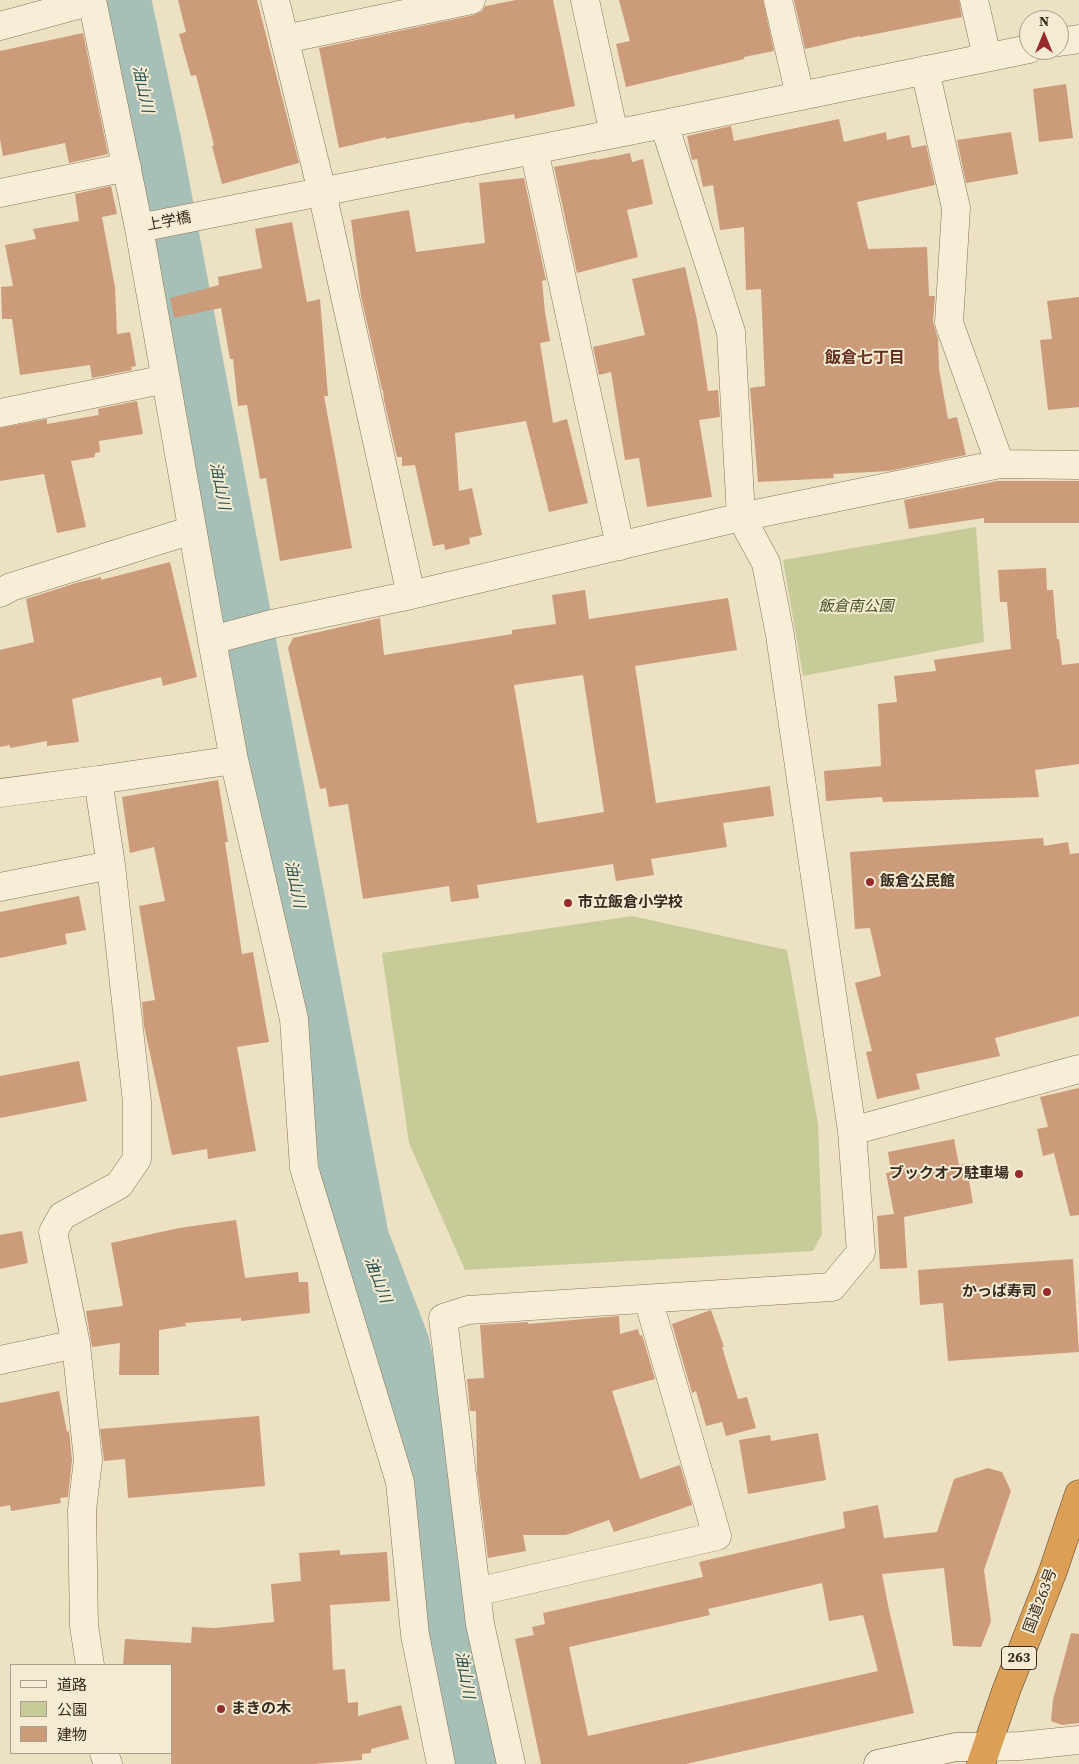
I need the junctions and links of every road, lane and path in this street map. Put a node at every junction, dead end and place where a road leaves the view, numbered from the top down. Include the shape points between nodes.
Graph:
1 (92, 0) edge
2 (275, 0) edge
3 (471, 0) edge
4 (585, 0) edge
5 (778, 0) edge
6 (974, 0) edge
7 (0, 26) edge
8 (285, 40) junction
9 (1019, 51) edge
10 (987, 57) junction
11 (925, 70) junction
12 (800, 96) junction
13 (664, 124) junction
14 (614, 134) junction
15 (534, 150) junction
16 (127, 167) junction
17 (322, 192) junction
18 (0, 193) edge
19 (140, 228) junction
20 (166, 380) junction
21 (0, 412) edge
22 (1000, 464) junction
23 (1079, 465) edge
24 (741, 517) junction
25 (192, 530) junction
26 (620, 546) junction
27 (0, 593) edge
28 (412, 595) junction
29 (212, 640) junction
30 (234, 760) junction
31 (98, 780) junction
32 (0, 793) edge
33 (111, 866) junction
34 (0, 886) edge
35 (1079, 1069) edge
36 (852, 1132) junction
37 (648, 1299) junction
38 (76, 1344) junction
39 (0, 1360) edge
40 (1079, 1494) edge
41 (476, 1592) junction
42 (90, 1664) edge
43 (1079, 1740) edge
44 (984, 1755) edge
45 (440, 1764) edge
46 (511, 1764) edge
47 (878, 1764) edge

1 - 7 street
1 - 16 street
2 - 8 street
3 - 8 street
4 - 14 street
5 - 12 street
6 - 10 street
8 - 17 street
9 - 10 street, 上学橋
10 - 11 street, 上学橋
11 - 12 street, 上学橋
11 - 22 street via 956,208 949,323
12 - 13 street, 上学橋
13 - 14 street, 上学橋
13 - 24 street via 731,332
14 - 15 street, 上学橋
15 - 17 street, 上学橋
15 - 26 street
16 - 18 street
16 - 19 street
17 - 19 street, 上学橋
17 - 28 street
19 - 20 street
20 - 21 street
20 - 25 street
22 - 23 street
22 - 24 street
24 - 26 street
24 - 36 street via 766,562 778,626
25 - 27 street via 11,586
25 - 29 street
26 - 28 street
28 - 29 street
29 - 30 street
30 - 31 street
30 - 45 street via 294,1019 304,1168 400,1482 415,1635
31 - 32 street
31 - 33 street
33 - 34 street
33 - 38 street via 137,1102 137,1159 119,1185 62,1216 54,1232
35 - 36 street
36 - 37 street via 861,1252 832,1287
37 - 41 street via 468,1310 443,1318
37 - 41 street via 717,1536
38 - 39 street
38 - 42 street via 88,1460 82,1510 84,1626
40 - 44 highway, 国道263号 / 263
41 - 46 street
43 - 44 street via 1020,1746
44 - 47 street via 956,1747

